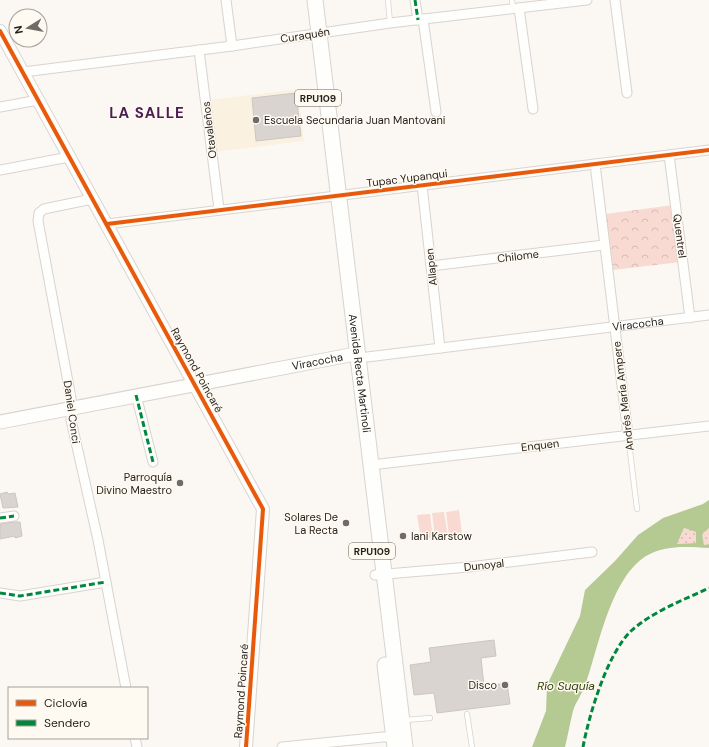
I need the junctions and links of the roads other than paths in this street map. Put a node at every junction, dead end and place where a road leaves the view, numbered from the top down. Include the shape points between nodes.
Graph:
1 (226, 0) edge
2 (306, 0) edge
3 (315, 0) edge
4 (388, 0) edge
5 (415, 0) edge
6 (587, 0) edge
7 (615, 0) edge
8 (515, 5) edge
9 (420, 19) junction
10 (390, 23) junction
11 (314, 33) junction
12 (2, 38) edge
13 (232, 46) junction
14 (199, 50) junction
15 (23, 72) junction
16 (627, 93) dead end
17 (38, 100) junction
18 (0, 107) edge
19 (533, 109) dead end
20 (436, 112) dead end
21 (709, 150) edge
22 (669, 155) junction
23 (69, 157) junction
24 (595, 164) junction
25 (0, 170) edge
26 (422, 185) junction
27 (334, 196) junction
28 (92, 199) junction
29 (219, 210) junction
30 (107, 224) junction
31 (604, 245) junction
32 (431, 266) junction
33 (709, 315) edge
34 (690, 318) junction
35 (615, 326) junction
36 (440, 348) junction
37 (354, 357) junction
38 (194, 384) junction
39 (136, 395) junction
40 (72, 408) junction
41 (0, 422) edge
42 (709, 426) edge
43 (628, 435) junction
44 (153, 462) dead end
45 (371, 465) junction
46 (636, 509) dead end
47 (14, 516) dead end
48 (0, 518) edge
49 (592, 552) dead end
50 (380, 574) junction
51 (106, 582) junction
52 (0, 592) edge
53 (126, 687) edge
54 (467, 714) dead end
55 (430, 718) dead end
56 (403, 720) junction
57 (399, 745) edge
58 (246, 747) edge
59 (282, 747) edge
60 (472, 747) edge

1 - 13 street
2 - 11 main road, Avenida Recta Martinoli / RPU109
3 - 11 main road, Avenida Recta Martinoli / RPU109
4 - 10 lane
5 - 9 street
6 - 8 street, Curaquén
7 - 16 street
8 - 9 street, Curaquén
8 - 19 street
9 - 10 street, Curaquén
9 - 20 street
10 - 11 street, Curaquén
11 - 13 street, Curaquén
11 - 27 main road, Avenida Recta Martinoli / RPU109
12 - 15 street, Raymond Poincaré
13 - 14 street, Curaquén
14 - 15 street, Curaquén
14 - 29 street, Otavaleños
15 - 17 street, Raymond Poincaré
17 - 18 street
17 - 23 street, Raymond Poincaré
21 - 22 street, Tupac Yupanqui
22 - 24 street, Tupac Yupanqui
22 - 34 street, Quentrel
23 - 25 street
23 - 28 street, Raymond Poincaré
24 - 26 street, Tupac Yupanqui
24 - 31 street, Andrés María Ampere
26 - 27 street, Tupac Yupanqui
26 - 32 street, Allapen
27 - 29 street, Tupac Yupanqui
27 - 37 main road, Avenida Recta Martinoli / RPU109
28 - 30 street, Raymond Poincaré
28 - 40 street, Daniel Conci via 44,209 38,216
29 - 30 street, Tupac Yupanqui
30 - 38 street, Raymond Poincaré
31 - 32 street, Chilome
31 - 35 street, Andrés María Ampere
32 - 36 street, Allapen
33 - 34 street, Viracocha
34 - 35 street, Viracocha
35 - 36 street, Viracocha
35 - 43 street, Andrés María Ampere
36 - 37 street, Viracocha
37 - 38 main road, Viracocha
37 - 45 main road, Avenida Recta Martinoli / RPU109
37 - 50 main road, Avenida Recta Martinoli / RPU109
38 - 39 main road, Viracocha
38 - 58 street, Raymond Poincaré via 263,508
39 - 40 main road, Viracocha
39 - 44 street
40 - 41 main road, Viracocha
40 - 51 street, Daniel Conci via 71,420
42 - 43 street, Enquen
43 - 45 street, Enquen
43 - 46 lane, Andrés María Ampere
45 - 50 main road, Avenida Recta Martinoli / RPU109
47 - 48 street
49 - 50 street, Dunoyal via 469,567
50 - 56 main road, Avenida Recta Martinoli / RPU109
50 - 57 main road, Avenida Recta Martinoli / RPU109 via 388,690
51 - 52 street via 20,596
51 - 53 street, Daniel Conci
54 - 60 lane
55 - 56 lane
56 - 57 main road, Avenida Recta Martinoli / RPU109
57 - 59 street

